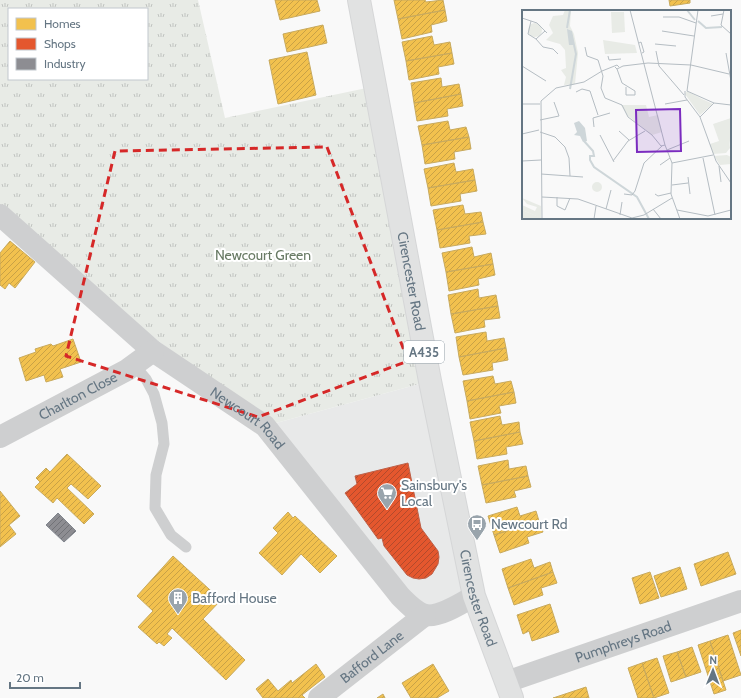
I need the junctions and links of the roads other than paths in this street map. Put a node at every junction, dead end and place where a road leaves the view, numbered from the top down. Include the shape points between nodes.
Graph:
1 (359, 0) edge
2 (0, 215) edge
3 (153, 351) junction
4 (134, 365) junction
5 (0, 437) edge
6 (186, 547) dead end
7 (474, 596) junction
8 (741, 601) edge
9 (425, 615) junction
10 (509, 690) edge
11 (319, 698) edge

1 - 7 main road, Cirencester Road / A435 via 430,381
2 - 3 street, Newcourt Road
3 - 4 street, Charlton Close
3 - 9 street, Newcourt Road via 265,426 400,596
4 - 5 street, Charlton Close
4 - 6 lane via 154,394 162,423 164,444 156,475 155,508 171,534
7 - 9 street via 440,614
7 - 10 main road, Cirencester Road / A435
8 - 10 street, Pumphreys Road
9 - 11 street, Bafford Lane

